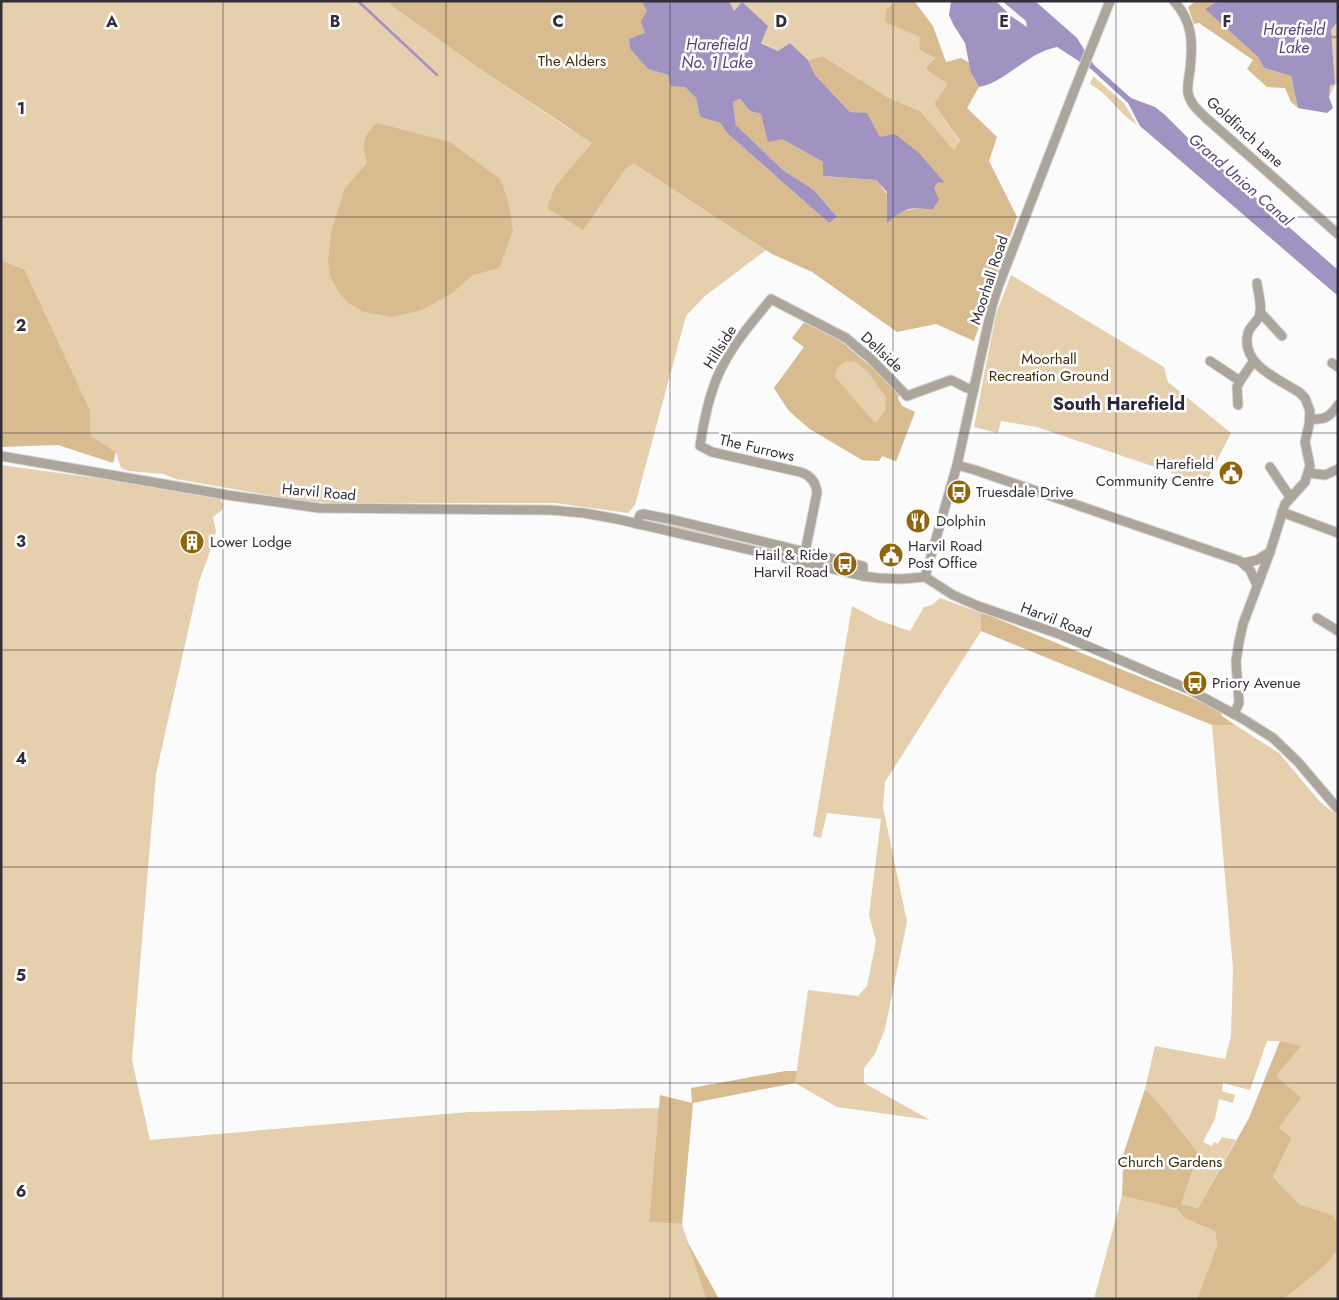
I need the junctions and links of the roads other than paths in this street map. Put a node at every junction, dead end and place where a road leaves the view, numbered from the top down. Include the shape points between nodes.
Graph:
1 (1110, 1) edge
2 (1174, 1) edge
3 (1338, 234) edge
4 (1257, 283) dead end
5 (772, 299) joint
6 (1260, 312) junction
7 (1282, 336) dead end
8 (1210, 361) dead end
9 (1253, 362) junction
10 (1240, 381) junction
11 (974, 389) junction
12 (1238, 405) dead end
13 (1338, 405) edge
14 (1310, 419) junction
15 (700, 446) joint
16 (1, 456) edge
17 (958, 465) junction
18 (1270, 468) dead end
19 (1338, 469) edge
20 (1309, 473) junction
21 (1290, 497) junction
22 (1282, 512) junction
23 (637, 524) junction
24 (1338, 533) edge
25 (804, 552) junction
26 (1270, 552) junction
27 (802, 562) junction
28 (1244, 563) junction
29 (863, 576) junction
30 (925, 577) junction
31 (1257, 585) junction
32 (1317, 618) dead end
33 (1338, 631) edge
34 (1234, 714) junction
35 (1338, 809) edge

1 - 11 street, Moorhall Road via 998,287
2 - 3 street, Goldfinch Lane via 1191,29 1188,93 1194,105
4 - 6 street
5 - 11 street, Dellside via 846,338 872,358 907,396 951,380
5 - 15 street, Hillside via 720,371
6 - 7 street
6 - 9 street via 1247,335
8 - 10 street
9 - 10 street
9 - 14 street via 1305,398 1309,404
10 - 12 street
11 - 17 street, Moorhall Road
13 - 14 street via 1326,418
14 - 20 street via 1305,442 1310,458
15 - 25 street, The Furrows via 712,452 810,477 816,493
16 - 23 street, Harvil Road via 319,508 550,510
17 - 28 street
17 - 30 street, Moorhall Road
18 - 21 street
19 - 20 street via 1325,474
20 - 21 street
21 - 22 street
22 - 24 street
22 - 26 street
23 - 25 street via 640,515 646,514
23 - 27 street, Harvil Road
25 - 27 street, The Furrows
25 - 29 street via 863,566
26 - 28 street
26 - 31 street
27 - 29 street, Harvil Road
28 - 31 street
29 - 30 street, Harvil Road
30 - 34 street, Harvil Road via 953,595 1061,635 1188,689
31 - 34 street via 1239,642 1236,676 1239,703
32 - 33 street
34 - 35 street, Harvil Road via 1254,725 1285,750

